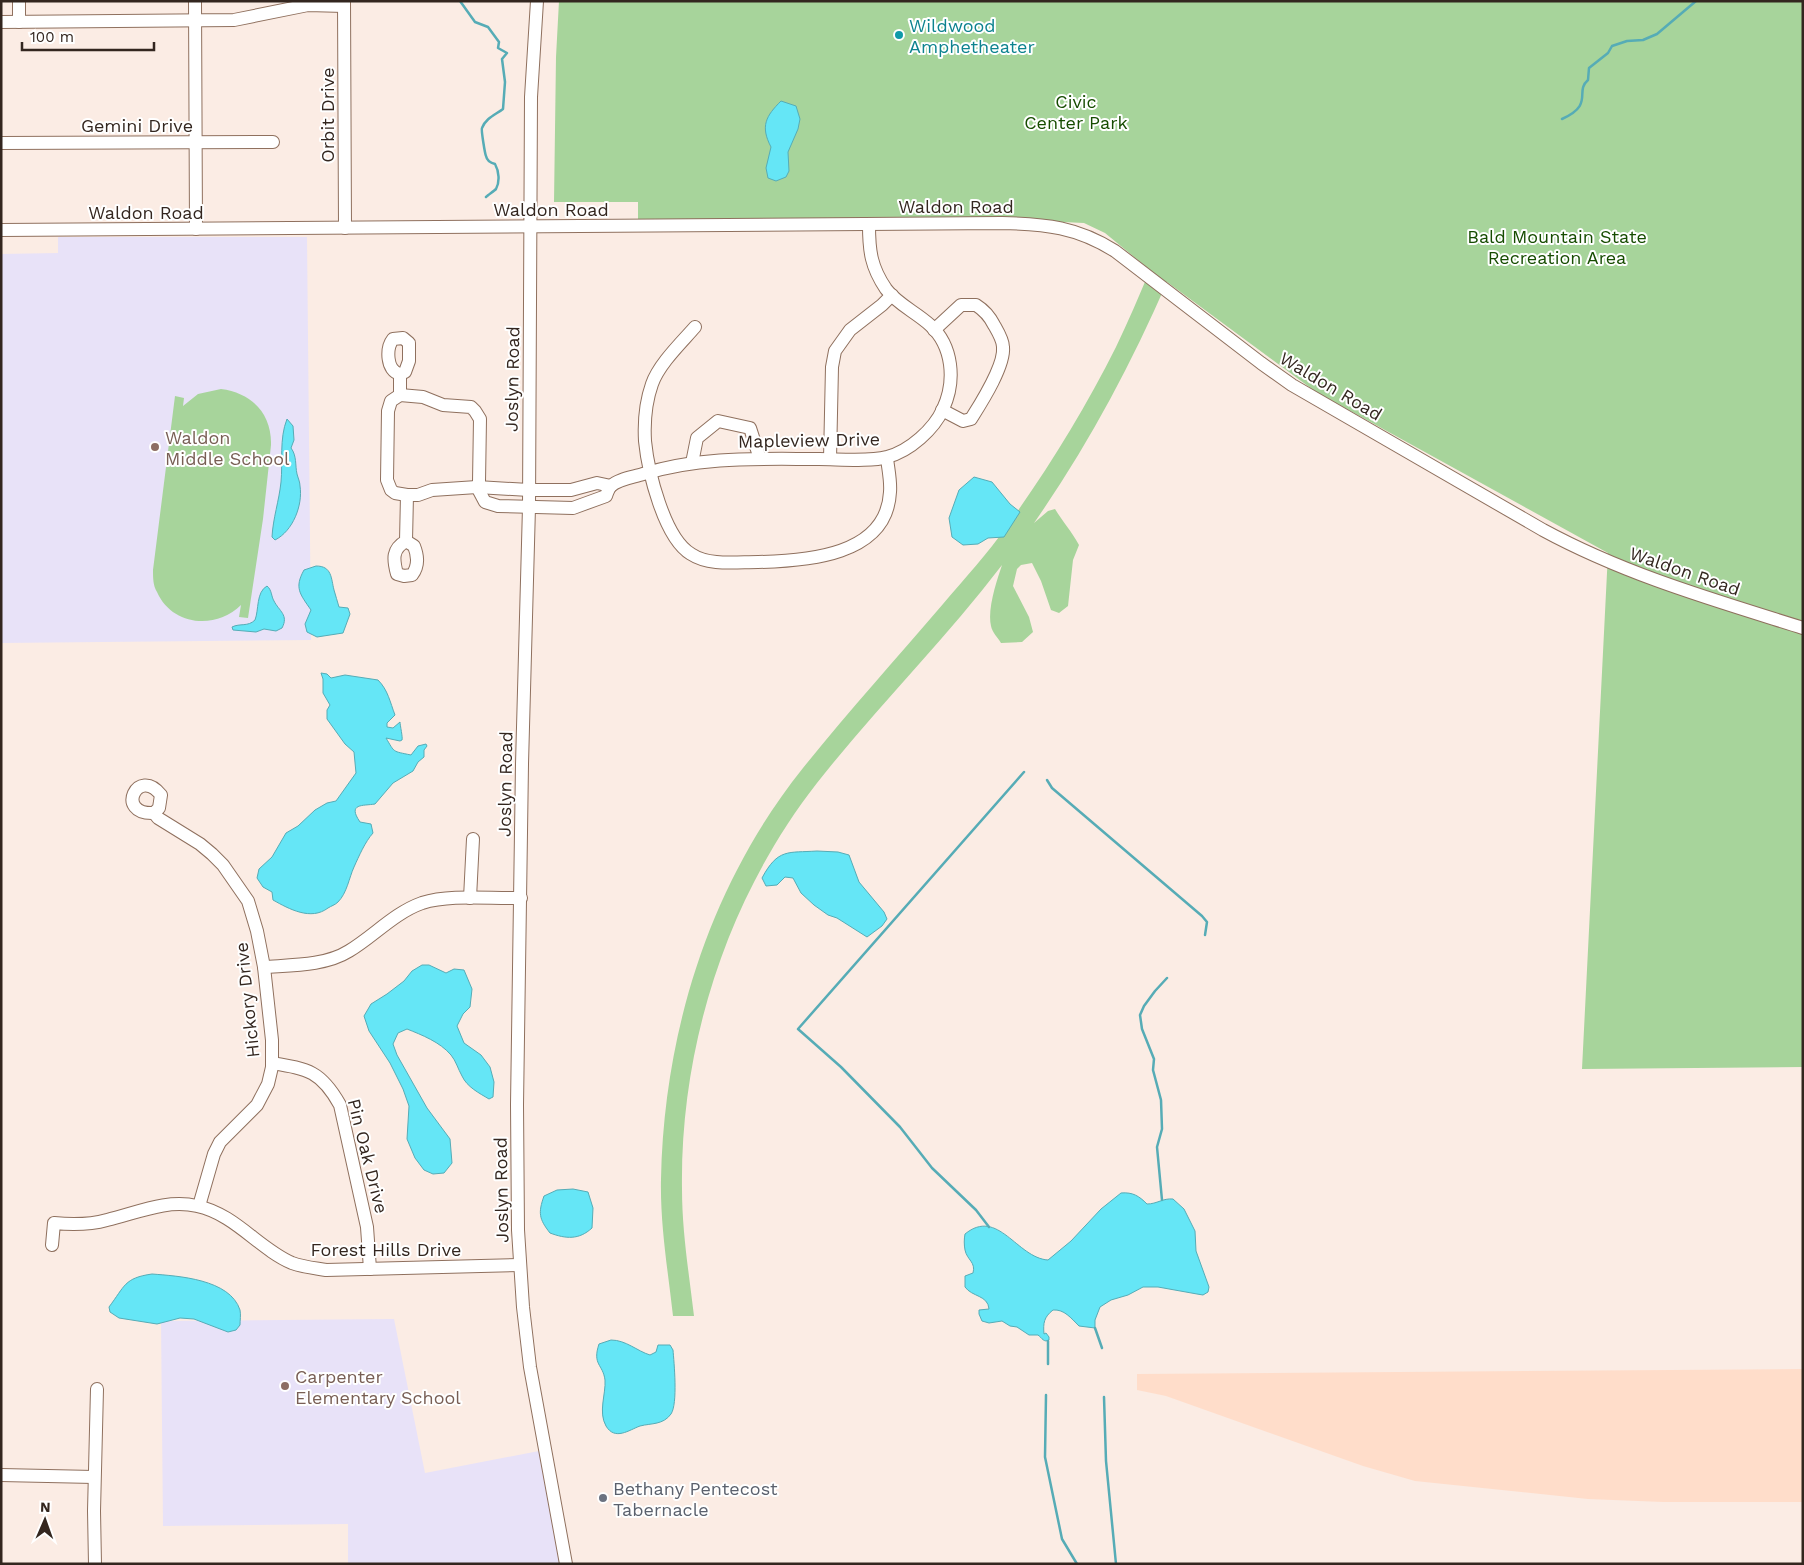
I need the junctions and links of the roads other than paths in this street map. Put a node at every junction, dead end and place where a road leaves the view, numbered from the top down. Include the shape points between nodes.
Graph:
1 (19, 1) edge
2 (195, 1) edge
3 (536, 1) edge
4 (344, 4) edge
5 (195, 21) junction
6 (1, 22) edge
7 (19, 22) junction
8 (195, 142) junction
9 (273, 142) dead end
10 (1, 143) edge
11 (869, 225) junction
12 (531, 227) junction
13 (345, 228) junction
14 (196, 229) junction
15 (1, 230) edge
16 (892, 295) junction
17 (695, 327) dead end
18 (934, 330) junction
19 (400, 374) dead end
20 (400, 394) junction
21 (942, 410) junction
22 (886, 458) junction
23 (760, 459) junction
24 (830, 459) junction
25 (692, 463) junction
26 (650, 472) junction
27 (611, 486) junction
28 (477, 487) junction
29 (529, 490) junction
30 (571, 490) junction
31 (408, 495) junction
32 (529, 507) junction
33 (573, 508) junction
34 (406, 541) dead end
35 (1803, 628) edge
36 (154, 813) dead end
37 (473, 838) dead end
38 (470, 898) junction
39 (521, 898) junction
40 (264, 967) junction
41 (272, 1063) junction
42 (199, 1206) junction
43 (52, 1245) dead end
44 (520, 1266) junction
45 (370, 1269) junction
46 (97, 1389) dead end
47 (1, 1475) edge
48 (94, 1477) junction
49 (95, 1564) edge
50 (566, 1564) edge

1 - 7 street
2 - 5 street
3 - 12 street, Joslyn Road via 532,57
4 - 5 street via 308,5 234,20
4 - 13 street, Orbit Drive
5 - 7 street
5 - 8 street
6 - 7 street
8 - 9 street, Gemini Drive
8 - 10 street, Gemini Drive
8 - 14 street
11 - 12 street, Waldon Road
11 - 16 street, Mapleview Drive via 872,264
11 - 35 street, Waldon Road via 1039,224 1084,234 1126,259 1292,385 1550,534 1626,570
12 - 13 street, Waldon Road
12 - 29 street, Joslyn Road
13 - 14 street, Waldon Road
14 - 15 street, Waldon Road
16 - 18 street, Mapleview Drive
16 - 24 street via 850,330 835,351
17 - 26 street via 665,362 652,384 645,417
18 - 21 street, Mapleview Drive via 943,342 951,369
18 - 21 street via 961,305 976,305 992,322 1004,348 992,382 971,419 963,420
19 - 20 street
20 - 28 street via 423,397 443,405 471,407 475,411 480,419
20 - 31 street via 391,401 388,411 387,480 391,490
21 - 22 street, Mapleview Drive via 921,437
22 - 24 street, Mapleview Drive
22 - 26 street via 890,492 885,514 876,529 854,546 809,560 782,562 715,562 693,556 678,542 660,506
23 - 24 street, Mapleview Drive
23 - 25 street, Mapleview Drive
23 - 25 street via 750,428 718,421 697,438
25 - 26 street, Mapleview Drive
26 - 27 street, Mapleview Drive
27 - 30 street, Mapleview Drive via 597,483
27 - 33 street, Mapleview Drive via 606,496
28 - 29 street, Mapleview Drive
28 - 31 street, Mapleview Drive
28 - 32 street, Mapleview Drive via 485,502 498,506
29 - 30 street, Mapleview Drive
29 - 32 street, Joslyn Road
30 - 33 street
31 - 34 street
32 - 33 street, Mapleview Drive
32 - 39 street, Joslyn Road
36 - 40 street, Hickory Drive via 212,854 239,887 248,901
37 - 38 street
38 - 39 street
38 - 40 street via 437,899 408,909 348,952 333,958
39 - 44 street, Joslyn Road
40 - 41 street, Hickory Drive
41 - 42 street, Hickory Drive via 268,1084 256,1105 224,1138 214,1154
41 - 45 street, Pin Oak Drive via 303,1068 318,1076 332,1090 340,1105 367,1227
42 - 43 street, Forest Hills Drive via 170,1204 79,1225 54,1223
42 - 45 street, Forest Hills Drive via 234,1223 291,1262 326,1270
44 - 45 street, Forest Hills Drive
44 - 50 street, Joslyn Road via 530,1367
46 - 48 street
47 - 48 street
48 - 49 street

